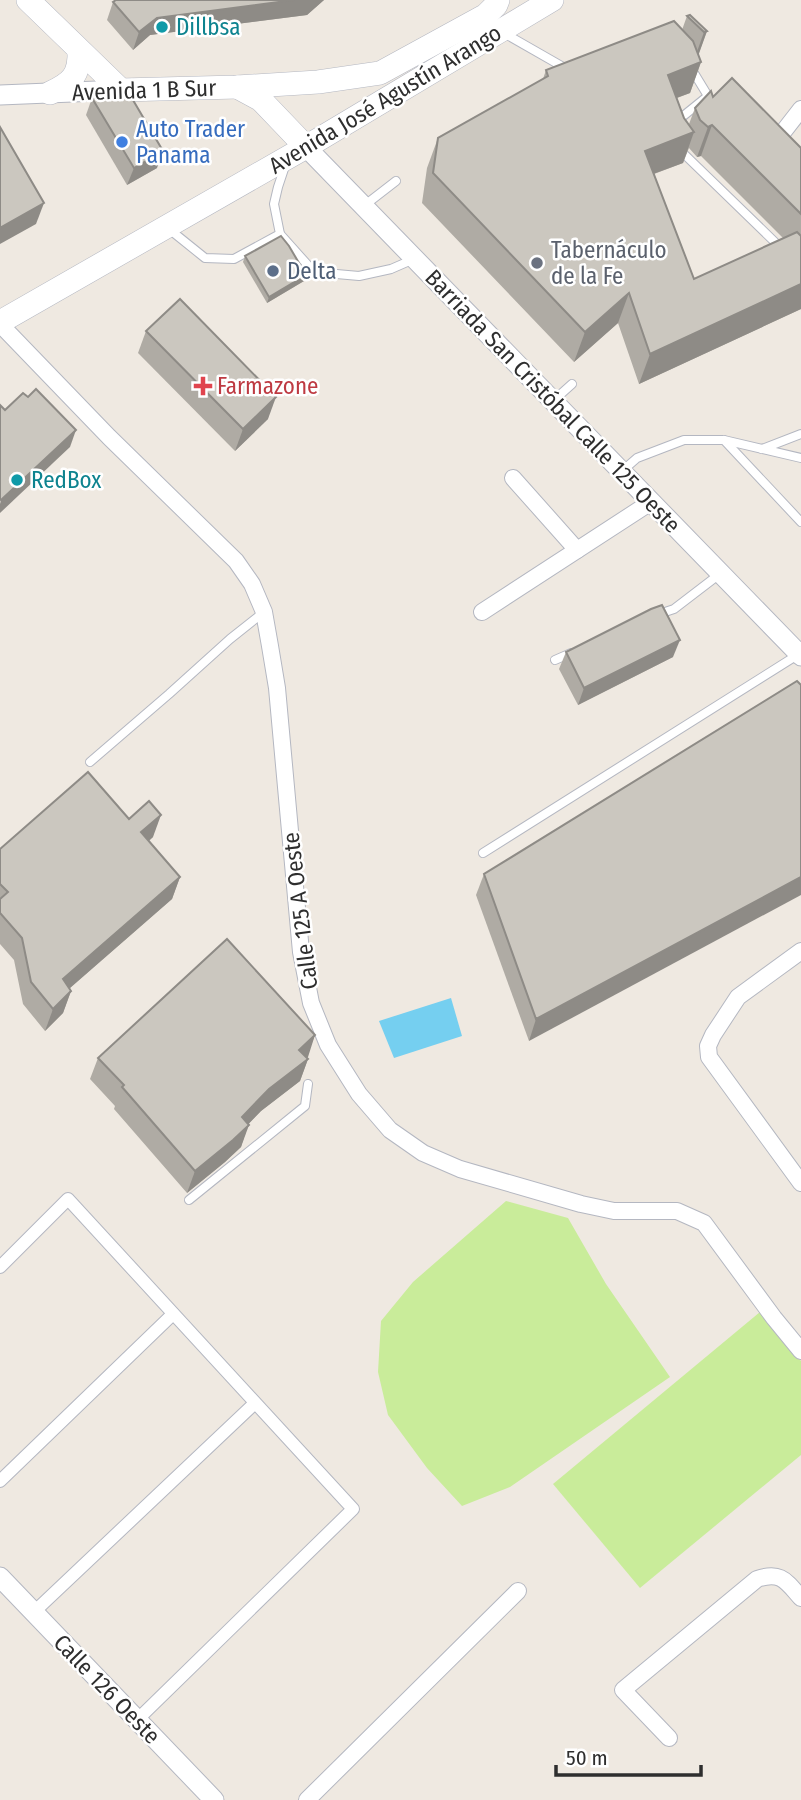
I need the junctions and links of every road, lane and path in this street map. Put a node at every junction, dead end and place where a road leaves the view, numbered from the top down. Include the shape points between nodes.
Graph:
1 (28, 0) edge
2 (498, 0) edge
3 (552, 0) edge
4 (527, 6) edge
5 (499, 31) junction
6 (79, 50) junction
7 (577, 63) edge
8 (686, 65) edge
9 (237, 87) junction
10 (121, 90) junction
11 (50, 93) junction
12 (0, 95) edge
13 (801, 109) edge
14 (671, 126) edge
15 (675, 135) edge
16 (779, 136) edge
17 (297, 152) junction
18 (396, 181) dead end
19 (364, 205) junction
20 (167, 227) junction
21 (280, 233) junction
22 (790, 257) edge
23 (414, 258) junction
24 (0, 323) edge
25 (572, 384) dead end
26 (553, 401) junction
27 (801, 434) edge
28 (724, 440) junction
29 (762, 449) junction
30 (801, 458) edge
31 (621, 472) junction
32 (513, 478) dead end
33 (651, 502) junction
34 (801, 522) edge
35 (577, 550) junction
36 (720, 573) junction
37 (264, 612) junction
38 (482, 612) dead end
39 (652, 616) edge
40 (580, 648) edge
41 (800, 655) edge
42 (555, 660) dead end
43 (90, 762) dead end
44 (483, 853) dead end
45 (801, 951) edge
46 (308, 1084) dead end
47 (801, 1183) edge
48 (188, 1200) dead end
49 (0, 1267) edge
50 (173, 1314) junction
51 (801, 1351) edge
52 (255, 1403) junction
53 (0, 1481) edge
54 (0, 1577) edge
55 (518, 1591) dead end
56 (801, 1598) edge
57 (34, 1612) junction
58 (137, 1720) junction
59 (669, 1738) dead end
60 (214, 1800) edge
61 (307, 1800) edge

1 - 6 main road
2 - 9 main road via 486,15 380,73
3 - 4 main road, Avenida José Agustín Arango
4 - 5 main road, Avenida José Agustín Arango
5 - 7 lane via 565,68
5 - 17 main road, Avenida José Agustín Arango
6 - 10 main road
6 - 11 main road via 80,64 74,77
8 - 14 lane via 709,96
9 - 10 main road, Avenida 1 B Sur
9 - 17 main road, Avenida 1 B Sur via 261,100
10 - 11 street, Avenida 1 B Sur
11 - 12 street, Avenida 1 B Sur
13 - 16 street
15 - 22 lane via 684,154
17 - 19 street, Barriada San Cristóbal Calle 125 Oeste
17 - 20 main road, Avenida José Agustín Arango
17 - 21 lane via 274,205
18 - 19 lane
19 - 23 street, Barriada San Cristóbal Calle 125 Oeste
20 - 21 lane via 205,258 234,259
20 - 24 main road, Avenida José Agustín Arango
21 - 23 lane via 314,272 359,276
23 - 26 street, Barriada San Cristóbal Calle 125 Oeste
24 - 37 street, Calle 125 A Oeste via 236,561
25 - 26 lane
26 - 31 street, Barriada San Cristóbal Calle 125 Oeste
27 - 29 lane
28 - 29 lane
28 - 31 lane via 684,440 637,458
28 - 34 lane
29 - 30 lane
31 - 33 street, Barriada San Cristóbal Calle 125 Oeste
32 - 35 street
33 - 35 street
33 - 36 street, Barriada San Cristóbal Calle 125 Oeste
35 - 38 street
36 - 39 lane via 674,609
36 - 41 street, Barriada San Cristóbal Calle 125 Oeste
37 - 43 lane
37 - 51 street, Calle 125 A Oeste via 277,688 301,952 311,1003 328,1045 359,1094 390,1130 423,1153 460,1169 581,1204 614,1211 677,1210 705,1223
40 - 42 lane
41 - 44 lane
45 - 47 street via 738,997 708,1046 709,1058
46 - 48 lane via 305,1106
49 - 50 street via 68,1199
50 - 52 street
50 - 53 street
52 - 57 street
52 - 58 street via 353,1509
54 - 57 street, Calle 126 Oeste
55 - 61 street
56 - 59 street via 784,1579 771,1575 757,1579 623,1690
57 - 58 street, Calle 126 Oeste
58 - 60 street, Calle 126 Oeste

